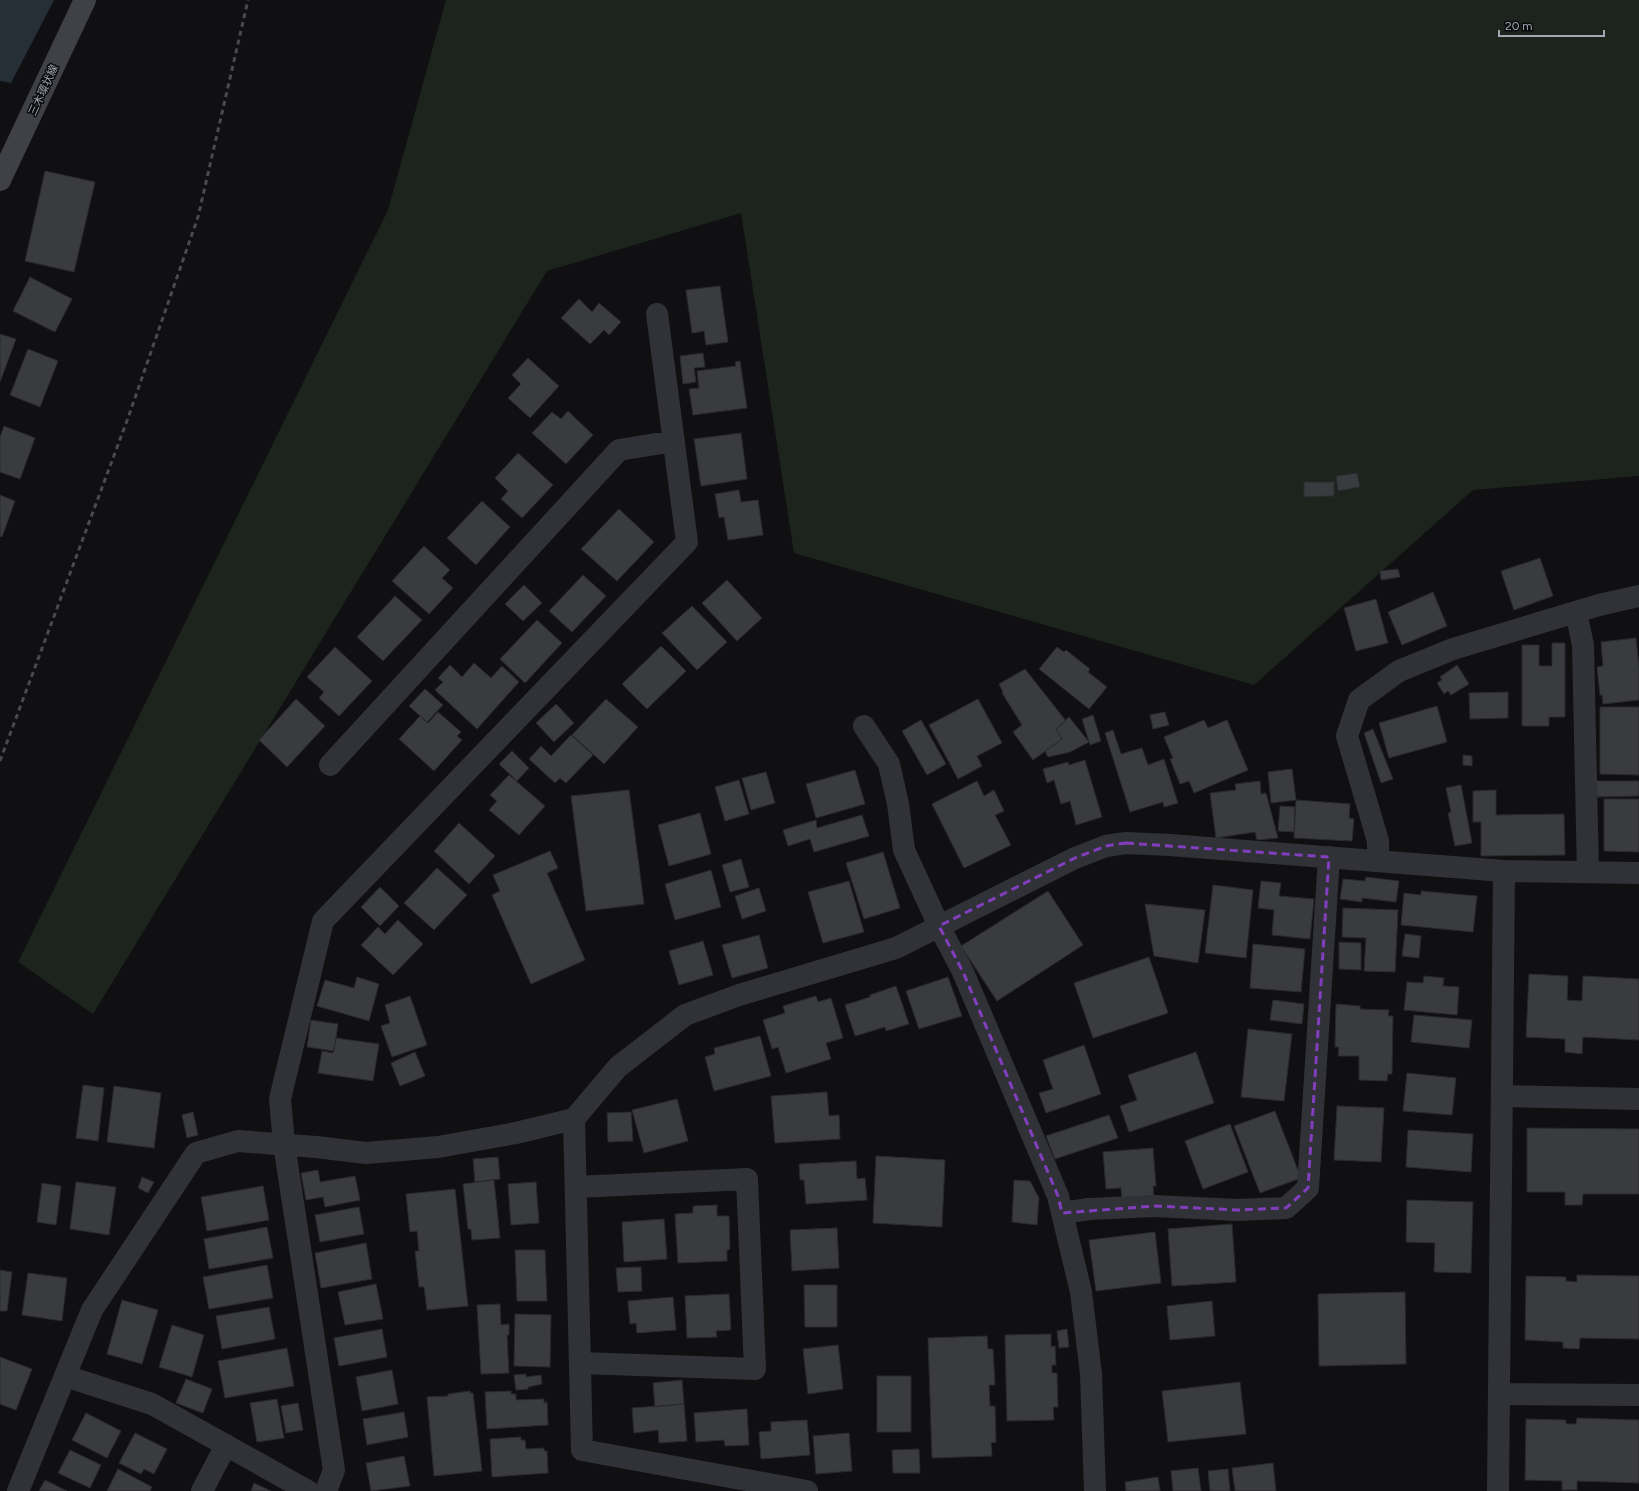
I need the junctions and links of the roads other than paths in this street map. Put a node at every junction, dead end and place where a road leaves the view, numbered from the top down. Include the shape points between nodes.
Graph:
1 (85, 0) edge
2 (0, 180) edge
3 (658, 314) dead end
4 (674, 441) junction
5 (1639, 596) edge
6 (1576, 612) junction
7 (864, 726) dead end
8 (330, 765) dead end
9 (1329, 857) junction
10 (1378, 861) junction
11 (1504, 872) junction
12 (1588, 872) junction
13 (1639, 873) edge
14 (939, 926) junction
15 (1502, 1096) junction
16 (1639, 1099) edge
17 (574, 1119) junction
18 (284, 1144) junction
19 (576, 1187) junction
20 (1062, 1213) junction
21 (580, 1363) junction
22 (65, 1376) junction
23 (1499, 1394) junction
24 (1639, 1395) edge
25 (226, 1445) junction
26 (18, 1491) edge
27 (202, 1491) edge
28 (308, 1491) edge
29 (326, 1491) edge
30 (807, 1491) edge
31 (1096, 1491) edge
32 (1498, 1491) edge

1 - 2 main road, 三木環状線
3 - 4 street
4 - 8 street via 619,450
4 - 18 street via 687,542 324,921 280,1098
5 - 6 street via 1599,604
6 - 10 street via 1453,649 1400,671 1359,700 1346,736 1378,840
6 - 12 street via 1583,644
7 - 14 street via 889,764 904,850
9 - 10 street
9 - 14 street via 1133,843 1106,846 1075,858
9 - 20 street via 1308,1188 1286,1208 1236,1210 1155,1206
10 - 11 street
11 - 12 street
11 - 15 street
12 - 13 street
14 - 17 street via 896,948 739,995 685,1015 618,1067
14 - 20 street via 963,972 1058,1196
15 - 16 street
15 - 23 street
17 - 18 street via 438,1148 366,1153
17 - 19 street
18 - 22 street via 238,1141 196,1153 92,1310
18 - 29 street via 334,1470
19 - 21 street
19 - 21 street via 746,1179 755,1369
20 - 31 street via 1081,1292 1091,1374
21 - 30 street via 582,1450
22 - 25 street via 152,1404
22 - 26 street
23 - 24 street
23 - 32 street
25 - 27 street
25 - 28 street

